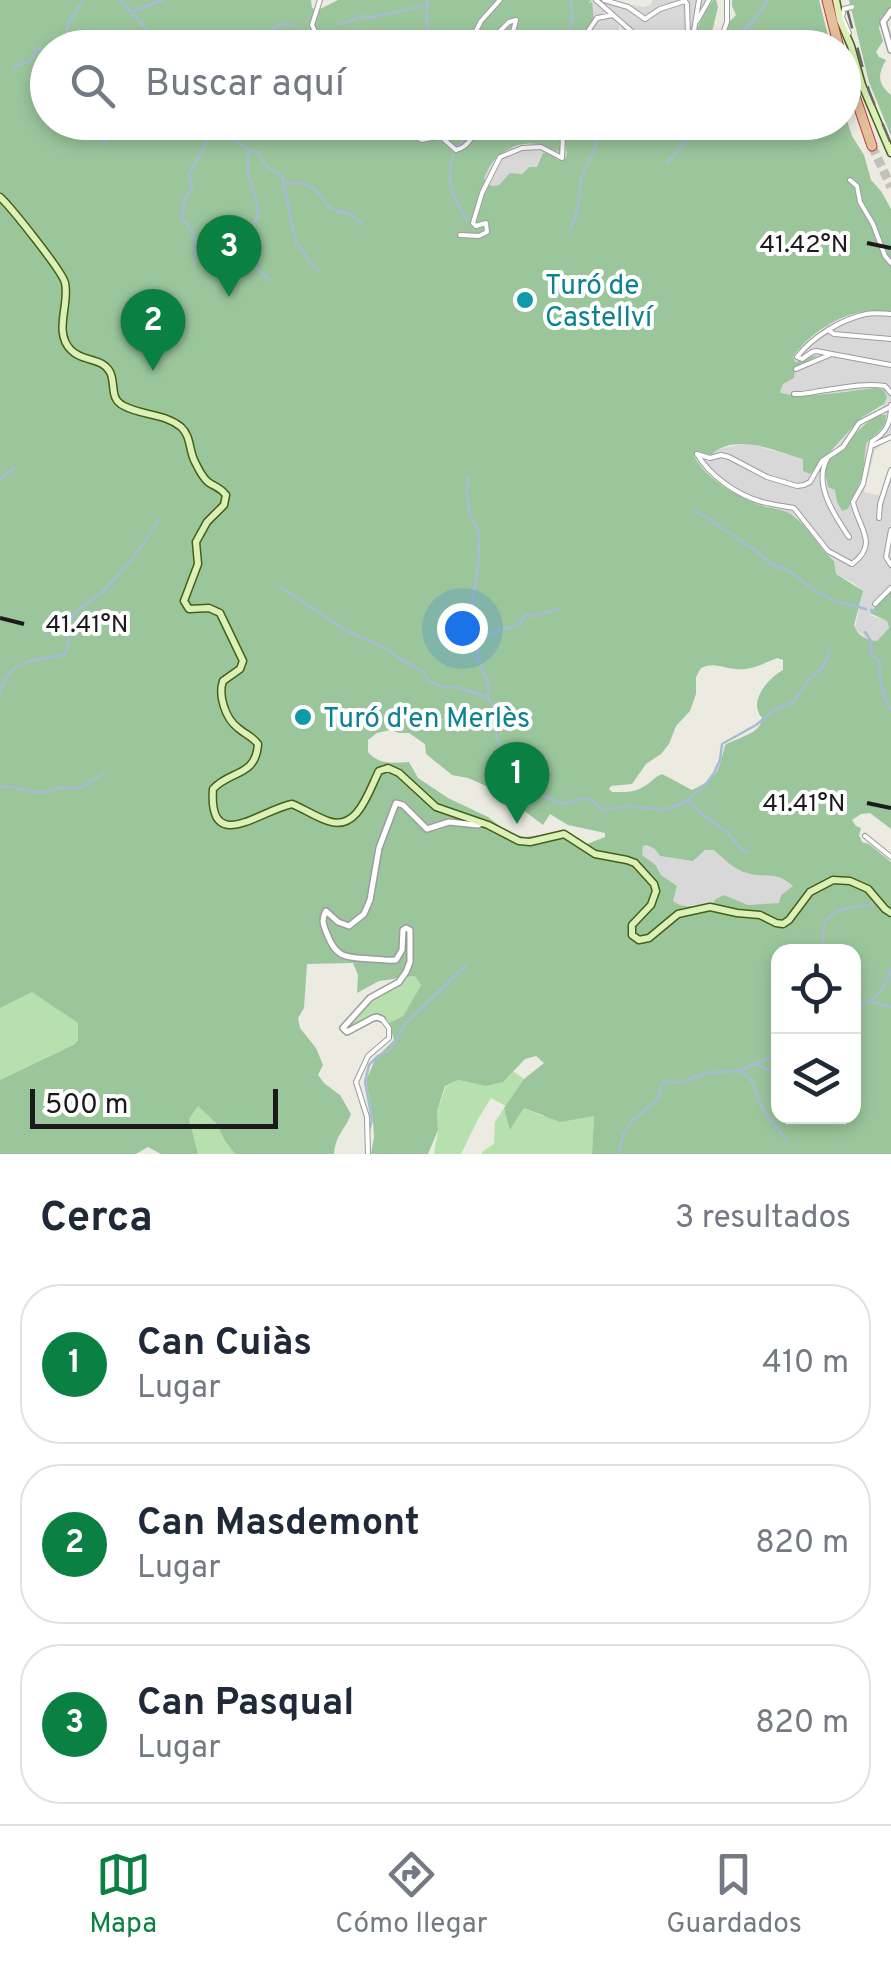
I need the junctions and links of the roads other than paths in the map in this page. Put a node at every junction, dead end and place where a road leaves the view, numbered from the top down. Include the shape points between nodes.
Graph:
1 (500, 0) edge
2 (596, 0) edge
3 (604, 0) edge
4 (699, 0) edge
5 (708, 0) edge
6 (726, 0) edge
7 (827, 0) edge
8 (836, 0) edge
9 (855, 0) edge
10 (321, 1) edge
11 (891, 10) edge
12 (613, 15) junction
13 (697, 21) junction
14 (314, 30) edge
15 (477, 30) edge
16 (500, 30) edge
17 (514, 30) edge
18 (589, 30) edge
19 (629, 30) edge
20 (688, 30) edge
21 (694, 30) edge
22 (724, 30) edge
23 (834, 30) edge
24 (844, 30) edge
25 (848, 30) edge
26 (891, 50) edge
27 (861, 80) edge
28 (861, 114) edge
29 (444, 140) edge
30 (469, 140) edge
31 (563, 140) edge
32 (872, 146) tunnel mouth
33 (891, 154) edge
34 (850, 180) dead end
35 (0, 197) edge
36 (460, 235) dead end
37 (891, 263) edge
38 (891, 314) edge
39 (828, 330) junction
40 (891, 339) edge
41 (829, 354) junction
42 (891, 365) edge
43 (796, 369) dead end
44 (891, 393) edge
45 (794, 394) dead end
46 (891, 406) edge
47 (891, 437) edge
48 (870, 446) junction
49 (827, 459) junction
50 (891, 470) edge
51 (879, 518) dead end
52 (891, 530) edge
53 (849, 537) dead end
54 (891, 566) edge
55 (891, 588) edge
56 (875, 604) dead end
57 (483, 824) junction
58 (865, 836) dead end
59 (891, 857) edge
60 (891, 913) edge
61 (382, 1019) joint
62 (368, 1154) edge

1 - 15 street
2 - 12 street
3 - 20 street via 645,20 685,1
4 - 13 street
5 - 13 street
6 - 22 street
7 - 23 highway
8 - 24 main road
9 - 25 street, bridge via 844,9
10 - 14 street
11 - 26 street via 883,22
12 - 18 street via 598,17
12 - 19 street
13 - 21 street
16 - 17 street via 516,20
27 - 33 main road
28 - 32 highway
29 - 30 street via 454,150
31 - 36 street via 561,158 543,148 500,157 473,223 486,224 488,231
34 - 37 street
35 - 57 main road via 64,280 69,349 105,366 121,405 183,429 205,480 226,494 196,542 197,566 184,604 212,608 224,618 243,661 220,694 233,724 258,748 251,766 214,786 216,819 243,822 292,804 344,822 388,768 436,807
38 - 39 street via 866,314
39 - 40 street
39 - 41 street via 797,357
41 - 42 street
41 - 43 street
44 - 45 street via 868,385
46 - 48 street via 885,431
46 - 49 street via 859,424
47 - 48 street
48 - 49 street via 853,504 866,544 852,564 828,552 794,508 760,502 726,484 697,454 733,458 797,486 810,482
49 - 53 street via 826,498
50 - 51 street
52 - 54 street
55 - 56 street
57 - 60 main road via 524,842 566,834 595,854 635,863 656,891 632,926 638,940 678,914 710,907 783,924 810,892 833,880 868,889
57 - 61 street via 448,822 427,829 396,802 364,914 350,926 323,913 331,945 353,958 396,960 403,930 410,930 406,972 343,1028
58 - 59 street
61 - 62 street via 389,1038 368,1056 356,1082 368,1117

